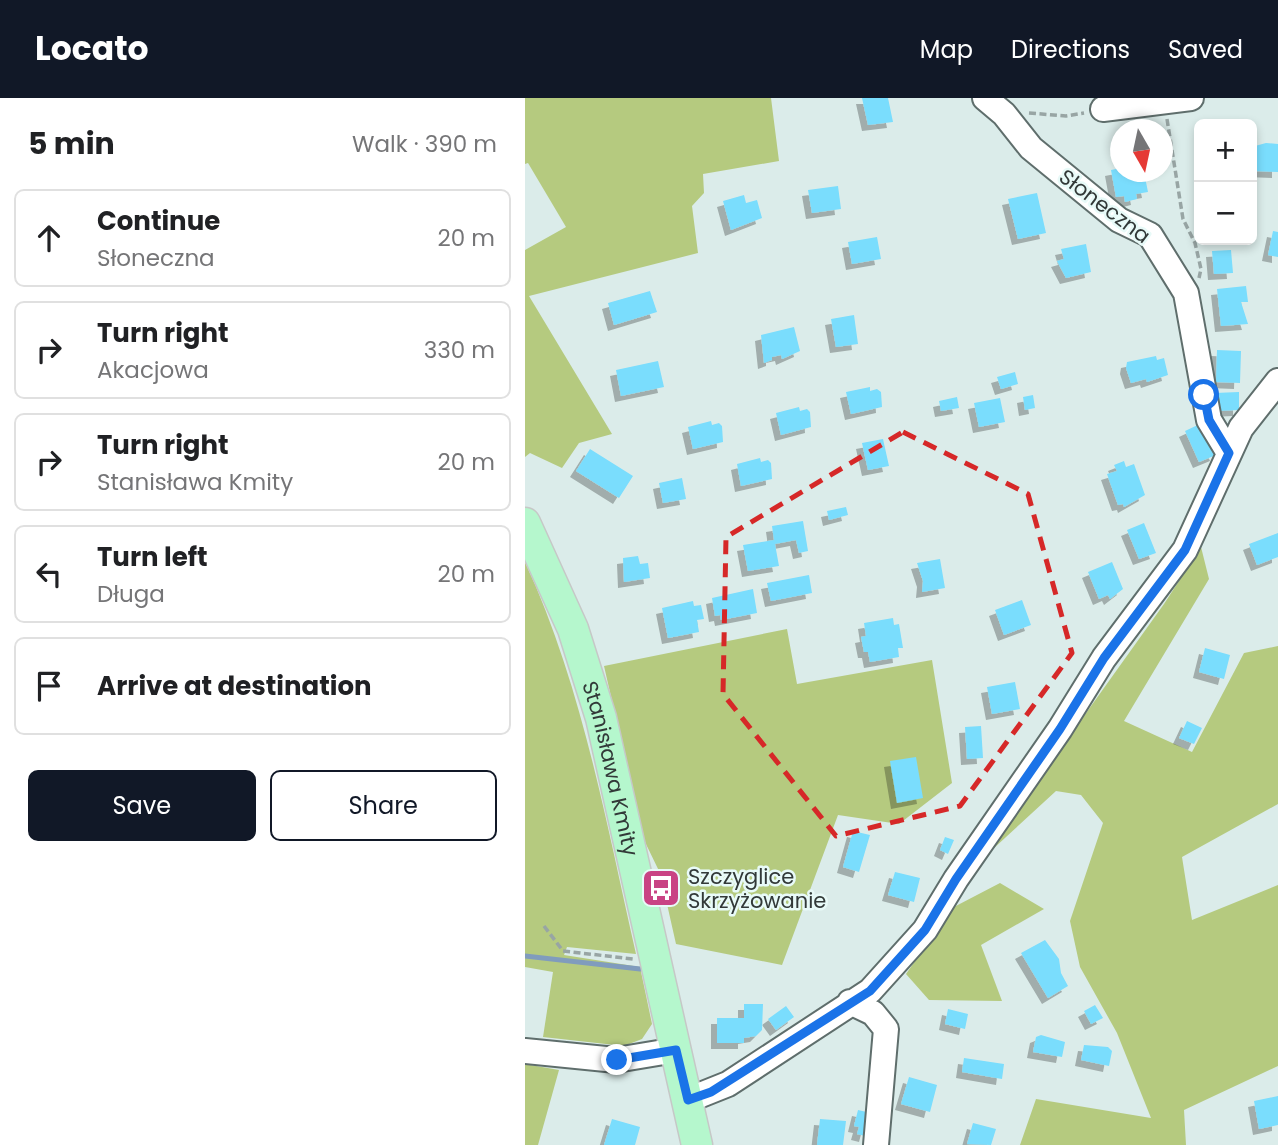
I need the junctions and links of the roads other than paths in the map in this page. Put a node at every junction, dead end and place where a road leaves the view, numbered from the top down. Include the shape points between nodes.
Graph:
1 (985, 98) edge
2 (1191, 98) edge
3 (1103, 109) road end
4 (1278, 381) edge
5 (1229, 453) junction
6 (525, 523) edge
7 (850, 1002) junction
8 (676, 1050) junction
9 (525, 1051) edge
10 (688, 1100) junction
11 (697, 1145) edge
12 (876, 1145) edge

1 - 5 street, Słoneczna via 1031,148 1119,220 1150,235 1182,286 1209,420
2 - 3 street
4 - 5 street via 1241,428
5 - 7 street via 1185,550 1104,658 939,911 896,965 870,991
6 - 8 main road, Stanisława Kmity via 585,662
7 - 10 street via 728,1084
7 - 12 street via 873,1013 886,1029
8 - 9 street via 617,1060
8 - 10 main road, Stanisława Kmity
10 - 11 main road, Stanisława Kmity

